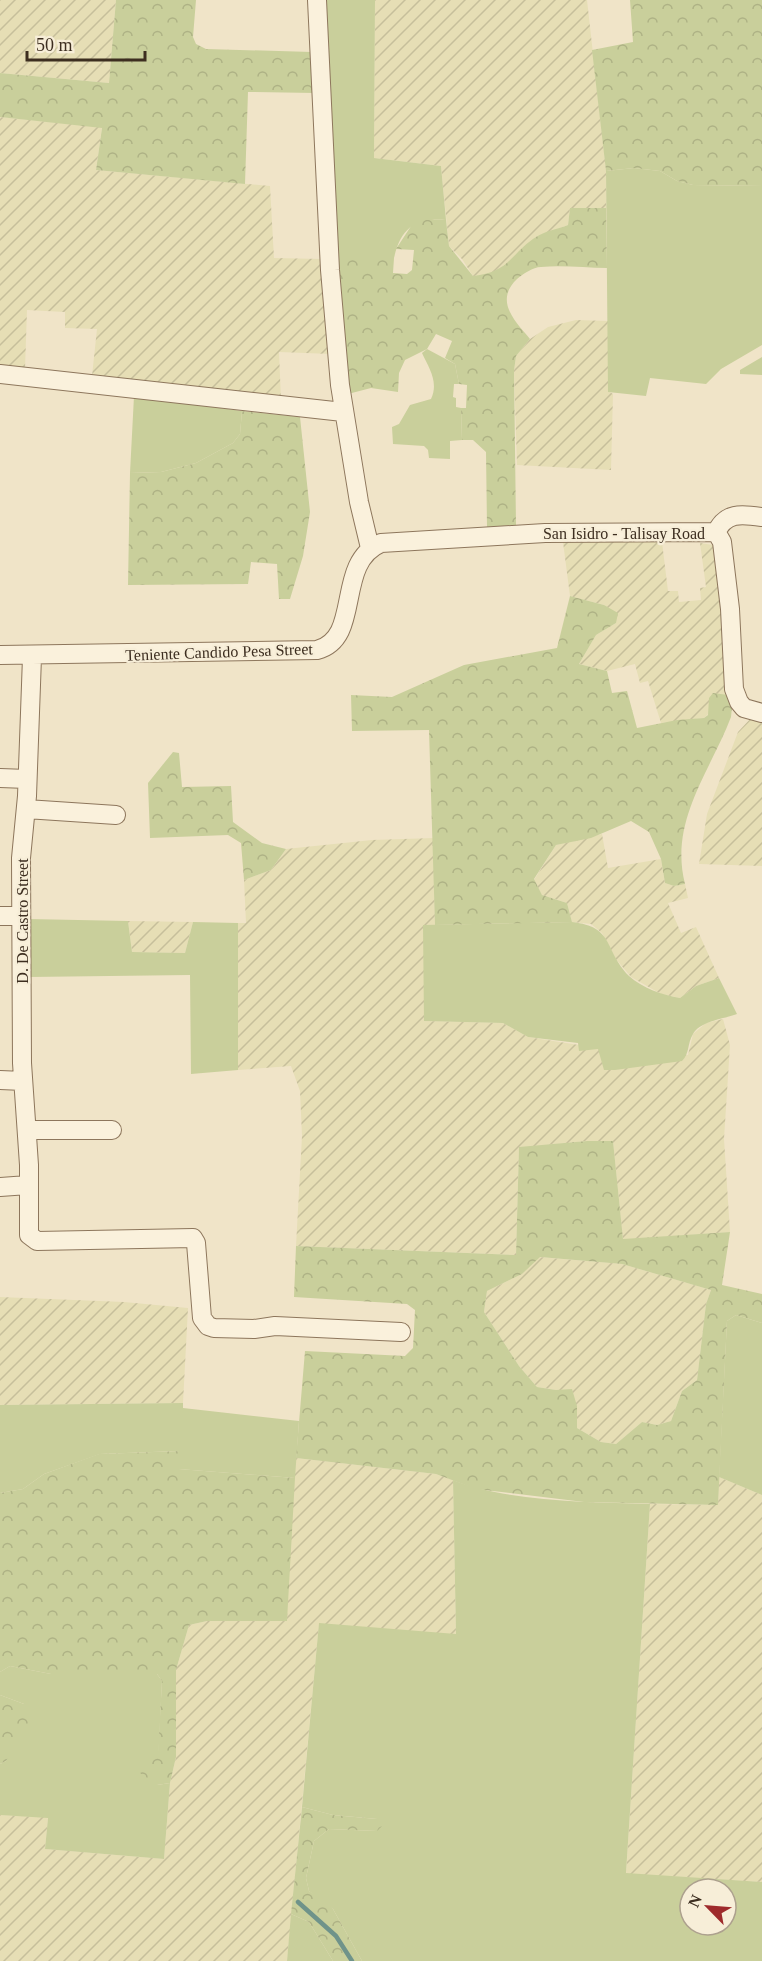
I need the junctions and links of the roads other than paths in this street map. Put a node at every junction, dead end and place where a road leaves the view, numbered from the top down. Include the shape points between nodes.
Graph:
1 (317, 0) edge
2 (0, 374) edge
3 (344, 412) junction
4 (762, 516) edge
5 (716, 533) junction
6 (370, 548) junction
7 (0, 656) edge
8 (32, 657) junction
9 (762, 713) edge
10 (0, 778) edge
11 (27, 779) junction
12 (26, 809) junction
13 (116, 815) dead end
14 (0, 916) edge
15 (21, 916) junction
16 (0, 1080) edge
17 (23, 1081) junction
18 (27, 1130) junction
19 (112, 1130) dead end
20 (28, 1185) junction
21 (0, 1187) edge
22 (401, 1332) dead end

1 - 3 street via 330,270
2 - 3 street
3 - 6 street
4 - 5 street via 730,516
5 - 6 street, San Isidro - Talisay Road via 545,533 393,541
5 - 9 street, San Isidro - Talisay Road via 722,542 729,598 734,688 744,708
6 - 8 street, Teniente Candido Pesa Street via 355,571 339,633 331,645 323,648
7 - 8 street, Teniente Candido Pesa Street
8 - 11 street, D. De Castro Street
10 - 11 street
11 - 12 street, D. De Castro Street
12 - 13 street
12 - 15 street, D. De Castro Street
14 - 15 street
15 - 17 street, D. De Castro Street
16 - 17 street
17 - 18 street, D. De Castro Street
18 - 19 street
18 - 20 street, D. De Castro Street
20 - 21 street
20 - 22 street, D. De Castro Street via 28,1231 38,1241 192,1238 196,1243 202,1318 208,1326

